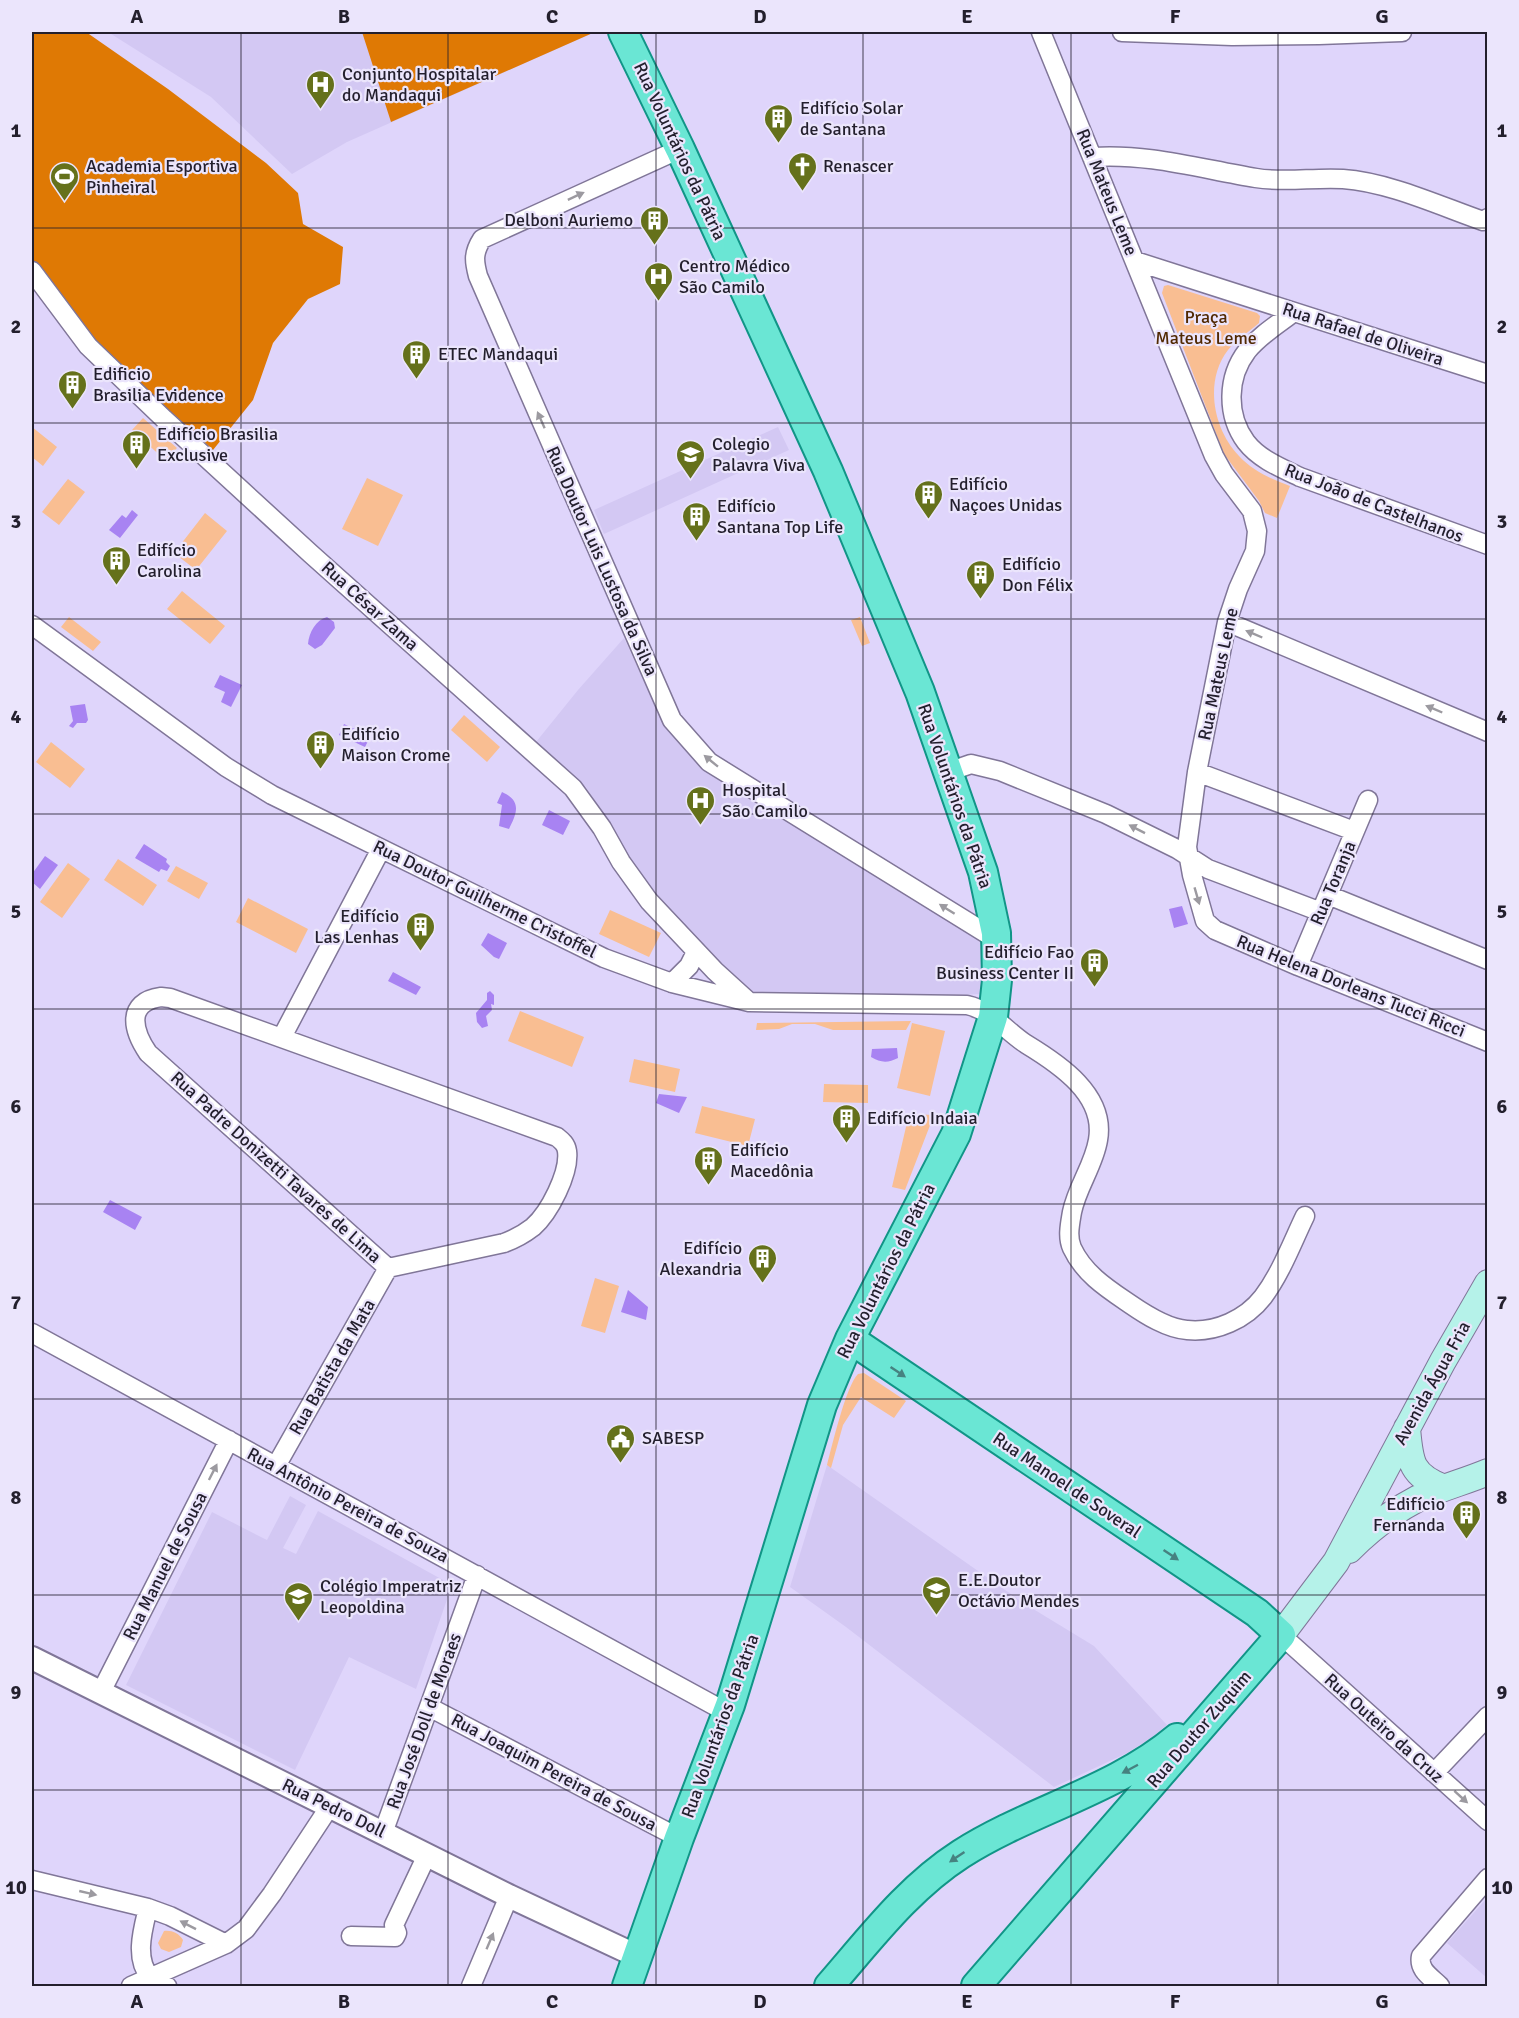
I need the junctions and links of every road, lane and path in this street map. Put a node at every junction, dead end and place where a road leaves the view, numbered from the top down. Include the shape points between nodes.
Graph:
1 (623, 32) edge
2 (1041, 32) edge
3 (1052, 32) edge
4 (1122, 32) edge
5 (1402, 32) edge
6 (1054, 63) junction
7 (680, 149) junction
8 (1092, 157) junction
9 (1486, 221) edge
10 (1135, 261) junction
11 (32, 271) edge
12 (1294, 312) junction
13 (1488, 374) edge
14 (1488, 545) edge
15 (1227, 622) junction
16 (32, 625) edge
17 (1488, 732) edge
18 (948, 772) junction
19 (1197, 772) junction
20 (1368, 800) dead end
21 (1354, 831) junction
22 (381, 849) junction
23 (1188, 857) junction
24 (1328, 895) junction
25 (1320, 912) junction
26 (1215, 930) joint
27 (997, 940) junction
28 (696, 952) junction
29 (1488, 960) edge
30 (1298, 966) junction
31 (672, 983) junction
32 (749, 1002) junction
33 (993, 1017) junction
34 (282, 1037) junction
35 (1488, 1042) edge
36 (1305, 1216) dead end
37 (388, 1268) junction
38 (1488, 1283) edge
39 (32, 1333) edge
40 (850, 1339) junction
41 (1407, 1428) junction
42 (229, 1440) junction
43 (1394, 1452) joint
44 (276, 1466) junction
45 (1488, 1472) edge
46 (1444, 1488) junction
47 (1336, 1563) junction
48 (477, 1575) junction
49 (1281, 1635) junction
50 (32, 1658) edge
51 (101, 1692) junction
52 (429, 1707) junction
53 (728, 1713) junction
54 (1488, 1716) edge
55 (1198, 1730) junction
56 (1434, 1773) junction
57 (330, 1806) junction
58 (1488, 1821) edge
59 (383, 1833) junction
60 (679, 1838) junction
61 (427, 1855) junction
62 (1488, 1878) edge
63 (32, 1880) edge
64 (509, 1896) junction
65 (148, 1908) junction
66 (351, 1936) dead end
67 (226, 1944) junction
68 (638, 1956) junction
69 (151, 1977) junction
70 (131, 1986) edge
71 (167, 1986) edge
72 (471, 1986) edge
73 (627, 1986) edge
74 (829, 1986) edge
75 (976, 1986) edge
76 (1440, 1986) edge

1 - 7 main road, Rua Voluntários da Pátria
2 - 6 street, Rua Mateus Leme
3 - 6 street, Rua Mateus Leme
4 - 5 street via 1232,36
6 - 8 street, Rua Mateus Leme
7 - 18 main road, Rua Voluntários da Pátria via 828,471 920,692
27 -> 7 street, Rua Doutor Luis Lustosa da Silva via 709,762 672,720 478,276 475,250 482,239
8 - 9 street via 1185,163 1258,178 1342,179 1378,184
8 - 10 street, Rua Mateus Leme
10 - 12 street, Rua Rafael de Oliveira
10 - 15 street, Rua Mateus Leme via 1214,456 1252,511 1257,531 1255,551
11 - 28 street, Rua César Zama via 88,346 140,396 573,788 649,901
12 - 13 street, Rua Rafael de Oliveira
12 - 14 street, Rua João de Castelhanos via 1247,352 1234,376 1230,398 1234,421 1246,443 1273,464 1300,477
17 -> 15 street
15 - 19 street, Rua Mateus Leme
16 - 22 street, Rua Doutor Guilherme Cristoffel via 226,767 272,795
23 -> 18 street via 1106,814 1000,771 971,764
18 - 27 main road, Rua Voluntários da Pátria via 984,872
19 - 21 street
19 - 23 street, Rua Mateus Leme
20 - 21 street, Rua Toranja
21 - 24 street, Rua Toranja
22 - 31 street, Rua Doutor Guilherme Cristoffel via 604,958
22 - 34 street
23 - 25 street via 1213,871
23 -> 26 street, Rua Mateus Leme via 1204,921
24 - 25 street, Rua Toranja
24 - 29 street
25 - 30 street, Rua Toranja
26 - 30 street, Rua Helena Dorleans Tucci Ricci
27 - 33 main road, Rua Voluntários da Pátria
28 - 31 street via 689,966
28 - 32 street, Rua César Zama
30 - 35 street, Rua Helena Dorleans Tucci Ricci
31 - 32 street, Rua Doutor Guilherme Cristoffel
32 - 33 street, Rua Doutor Guilherme Cristoffel via 967,1005
33 - 36 street, Rua Doutor Guilherme Cristoffel via 1016,1038 1057,1063 1094,1107 1098,1140 1073,1207 1071,1246 1095,1279 1137,1309 1186,1330 1207,1330 1244,1316 1279,1271
33 - 40 main road, Rua Voluntários da Pátria via 956,1134
34 - 37 street, Rua Padre Donizetti Tavares de Lima via 170,998 151,998 136,1013 136,1032 148,1053
34 - 37 street, Rua Padre Donizetti Tavares de Lima via 563,1142 566,1162 554,1198 545,1215 520,1237
37 - 44 street, Rua Batista da Mata
38 - 41 main road, Avenida Água Fria
39 - 42 street, Rua Antônio Pereira de Souza
40 -> 49 main road, Rua Manoel de Soveral via 1257,1613
40 - 53 main road, Rua Voluntários da Pátria via 822,1405
41 - 43 main road, Avenida Água Fria
41 - 46 main road via 1413,1466 1423,1478
42 - 44 street, Rua Antônio Pereira de Souza
51 -> 42 street, Rua Manuel de Sousa
43 - 47 main road, Rua Doutor Zuquim
44 - 48 street, Rua Antônio Pereira de Souza
45 - 46 main road
46 - 47 main road via 1399,1509
47 - 49 main road, Rua Doutor Zuquim
48 - 52 street, Rua José Doll de Moraes
48 - 53 street, Rua Antônio Pereira de Souza
49 - 55 main road, Rua Doutor Zuquim
49 - 56 street, Rua Outeiro da Cruz
50 - 51 street, Rua Pedro Doll
51 - 57 street, Rua Pedro Doll
52 - 59 street, Rua José Doll de Moraes
52 - 60 street, Rua Joaquim Pereira de Sousa
53 - 60 main road, Rua Voluntários da Pátria
54 - 56 street
55 -> 74 main road via 1184,1732 1142,1763 959,1855 922,1882
55 - 75 main road, Rua Doutor Zuquim
56 -> 58 street, Rua Outeiro da Cruz
57 - 59 street, Rua Pedro Doll
57 - 67 street via 246,1929
59 - 61 street, Rua Pedro Doll
60 - 68 main road, Rua Voluntários da Pátria
61 - 64 street, Rua Pedro Doll
61 - 66 street via 394,1925 395,1937
62 - 76 street via 1421,1956 1422,1969
63 -> 65 street
64 - 68 street, Rua Pedro Doll
72 -> 64 street
67 -> 65 street
65 - 69 street via 141,1952
67 - 69 street
68 - 73 main road, Rua Voluntários da Pátria
69 - 70 street
69 - 71 street

